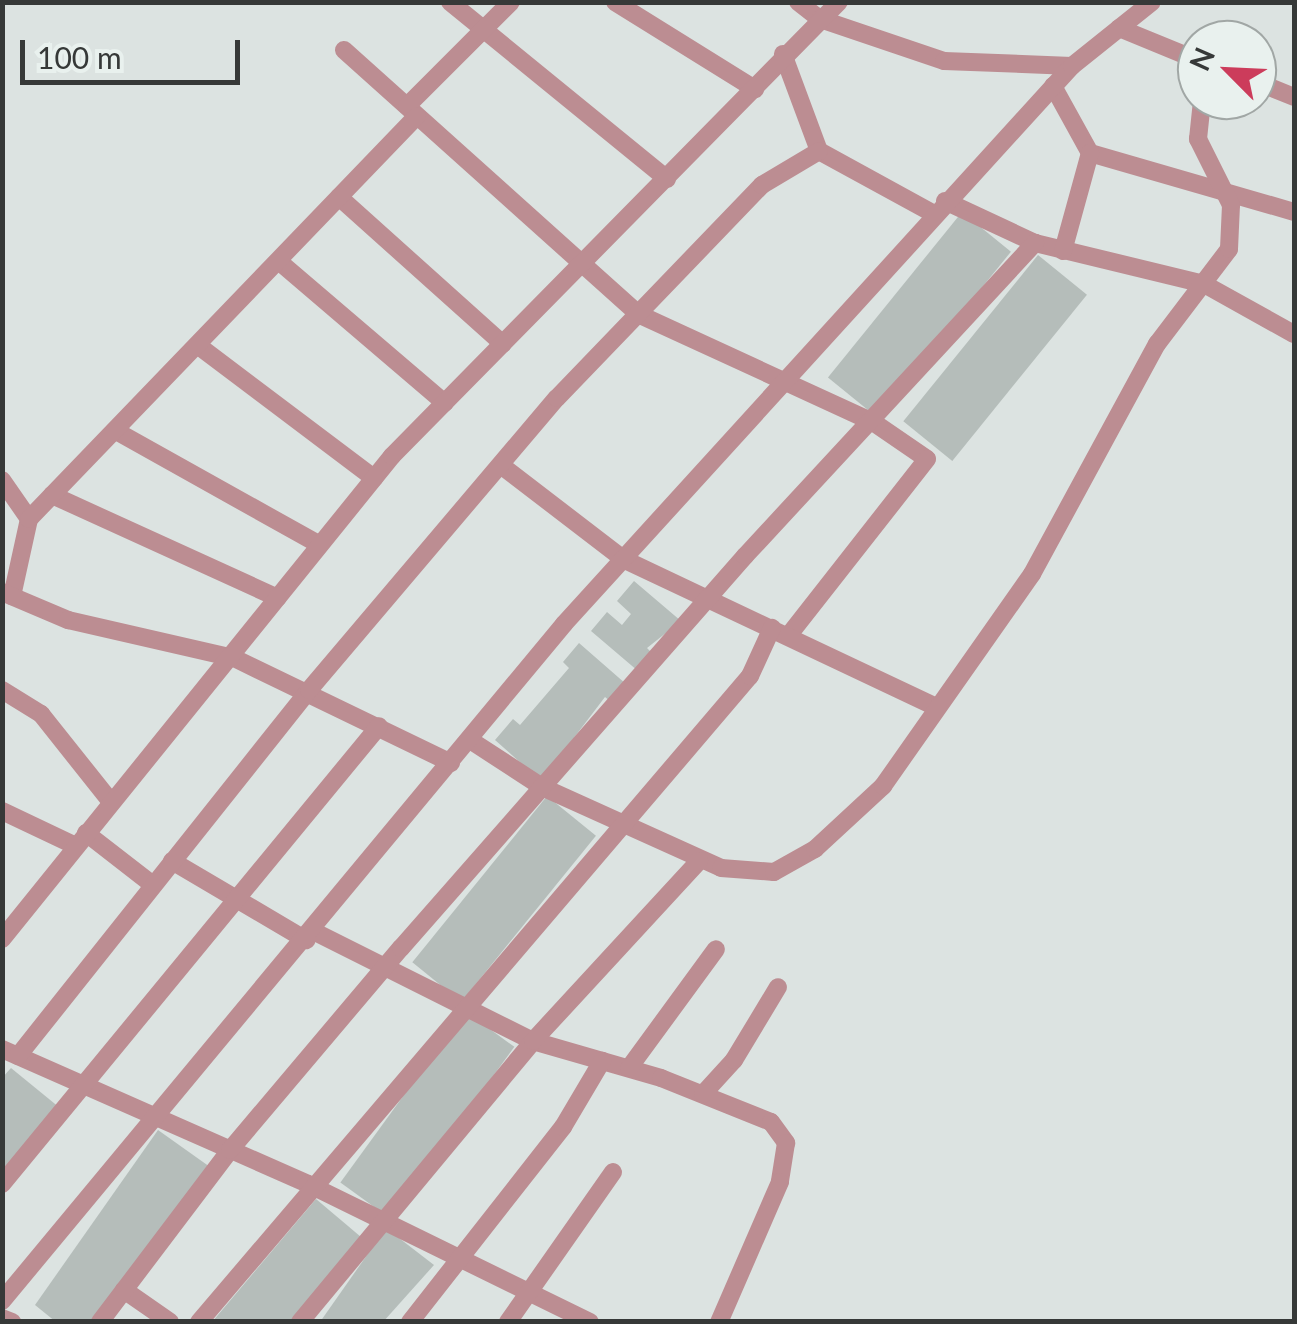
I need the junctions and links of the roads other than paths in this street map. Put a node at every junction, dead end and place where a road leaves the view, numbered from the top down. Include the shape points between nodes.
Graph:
1 (450, 2) edge
2 (510, 2) edge
3 (615, 2) edge
4 (798, 2) edge
5 (839, 2) edge
6 (1152, 2) edge
7 (1127, 16) edge
8 (820, 19) junction
9 (484, 28) junction
10 (1177, 47) edge
11 (344, 50) dead end
12 (783, 54) junction
13 (1072, 66) junction
14 (1054, 86) junction
15 (756, 90) junction
16 (412, 111) junction
17 (1200, 120) edge
18 (819, 151) junction
19 (1090, 153) junction
20 (667, 178) junction
21 (1218, 185) junction
22 (339, 198) junction
23 (939, 208) junction
24 (1294, 212) edge
25 (1035, 242) junction
26 (1063, 251) junction
27 (282, 264) junction
28 (585, 265) junction
29 (1204, 284) junction
30 (638, 314) junction
31 (1294, 334) edge
32 (503, 344) junction
33 (200, 347) junction
34 (781, 383) junction
35 (445, 403) junction
36 (874, 422) junction
37 (116, 430) junction
38 (502, 466) junction
39 (374, 478) junction
40 (2, 480) edge
41 (52, 495) junction
42 (28, 518) junction
43 (318, 544) junction
44 (623, 559) junction
45 (7, 594) edge
46 (708, 597) junction
47 (278, 598) junction
48 (780, 632) junction
49 (234, 658) junction
50 (2, 690) edge
51 (308, 690) junction
52 (934, 706) junction
53 (380, 726) junction
54 (470, 740) junction
55 (451, 763) junction
56 (542, 788) junction
57 (111, 802) junction
58 (2, 811) edge
59 (618, 824) junction
60 (81, 840) junction
61 (172, 861) junction
62 (699, 861) junction
63 (153, 884) junction
64 (241, 900) junction
65 (309, 936) junction
66 (2, 940) edge
67 (716, 949) dead end
68 (382, 970) junction
69 (778, 987) dead end
70 (463, 1008) junction
71 (533, 1041) junction
72 (10, 1053) edge
73 (602, 1061) junction
74 (630, 1068) junction
75 (86, 1086) junction
76 (703, 1094) junction
77 (160, 1118) junction
78 (230, 1150) junction
79 (613, 1172) dead end
80 (2, 1184) edge
81 (308, 1184) junction
82 (387, 1223) junction
83 (461, 1257) junction
84 (527, 1286) junction
85 (124, 1290) junction
86 (2, 1301) edge
87 (572, 1312) junction
88 (2, 1318) edge
89 (12, 1322) edge
90 (100, 1322) edge
91 (170, 1322) edge
92 (199, 1322) edge
93 (300, 1322) edge
94 (410, 1322) edge
95 (508, 1322) edge
96 (590, 1322) edge
97 (606, 1322) edge
98 (719, 1322) edge

1 - 9 street
2 - 9 street
3 - 15 street
4 - 8 street
5 - 8 street
6 - 7 street
7 - 10 street
7 - 13 street
8 - 12 street
8 - 13 street via 944,61
9 - 16 street
9 - 20 street
11 - 16 street
12 - 15 street
12 - 18 street
13 - 14 street
14 - 19 street
14 - 23 street
15 - 20 street
16 - 22 street
16 - 28 street
17 - 21 street via 1198,138
18 - 23 street
18 - 30 street via 762,185
19 - 21 street
19 - 26 street
20 - 28 street
21 - 24 street
21 - 29 street via 1236,225
22 - 27 street
22 - 32 street
23 - 25 street
23 - 34 street
25 - 26 street
25 - 36 street
26 - 29 street
27 - 33 street
27 - 35 street
28 - 30 street
28 - 32 street
29 - 31 street
29 - 52 street via 1157,344 1032,574
30 - 34 street
30 - 38 street
32 - 35 street
33 - 37 street
33 - 39 street
34 - 36 street
34 - 44 street
35 - 39 street
36 - 46 street
36 - 48 street via 927,460
37 - 41 street
37 - 43 street
38 - 44 street
38 - 51 street
39 - 43 street
40 - 42 street
41 - 42 street
41 - 47 street
42 - 45 street
43 - 47 street
44 - 46 street
44 - 54 street
45 - 49 street via 68,620
46 - 48 street
46 - 56 street
47 - 49 street
48 - 52 street
48 - 59 street via 750,676
49 - 51 street
49 - 57 street
50 - 57 street via 41,714
51 - 53 street
51 - 61 street
52 - 62 street via 882,786 815,849 774,872
53 - 55 street
53 - 64 street
54 - 55 street
54 - 56 street
55 - 65 street
56 - 59 street
56 - 68 street
57 - 60 street
58 - 60 street
59 - 62 street
59 - 70 street
60 - 63 street
60 - 66 street
61 - 63 street
61 - 64 street
62 - 71 street
63 - 72 street
64 - 65 street
64 - 75 street
65 - 68 street
65 - 77 street
67 - 74 street
68 - 70 street
68 - 78 street
69 - 76 street
70 - 71 street
70 - 81 street
71 - 73 street
71 - 82 street
72 - 75 street
73 - 74 street
73 - 83 street via 563,1126
74 - 76 street
75 - 77 street
75 - 80 street
76 - 98 street via 771,1122 786,1143 780,1182
77 - 78 street
77 - 86 street
78 - 81 street
78 - 85 street
79 - 84 street
81 - 82 street
81 - 92 street
82 - 83 street
82 - 93 street
83 - 84 street
83 - 94 street
84 - 87 street
84 - 95 street
85 - 90 street
85 - 91 street
87 - 96 street
87 - 97 street
88 - 89 street

